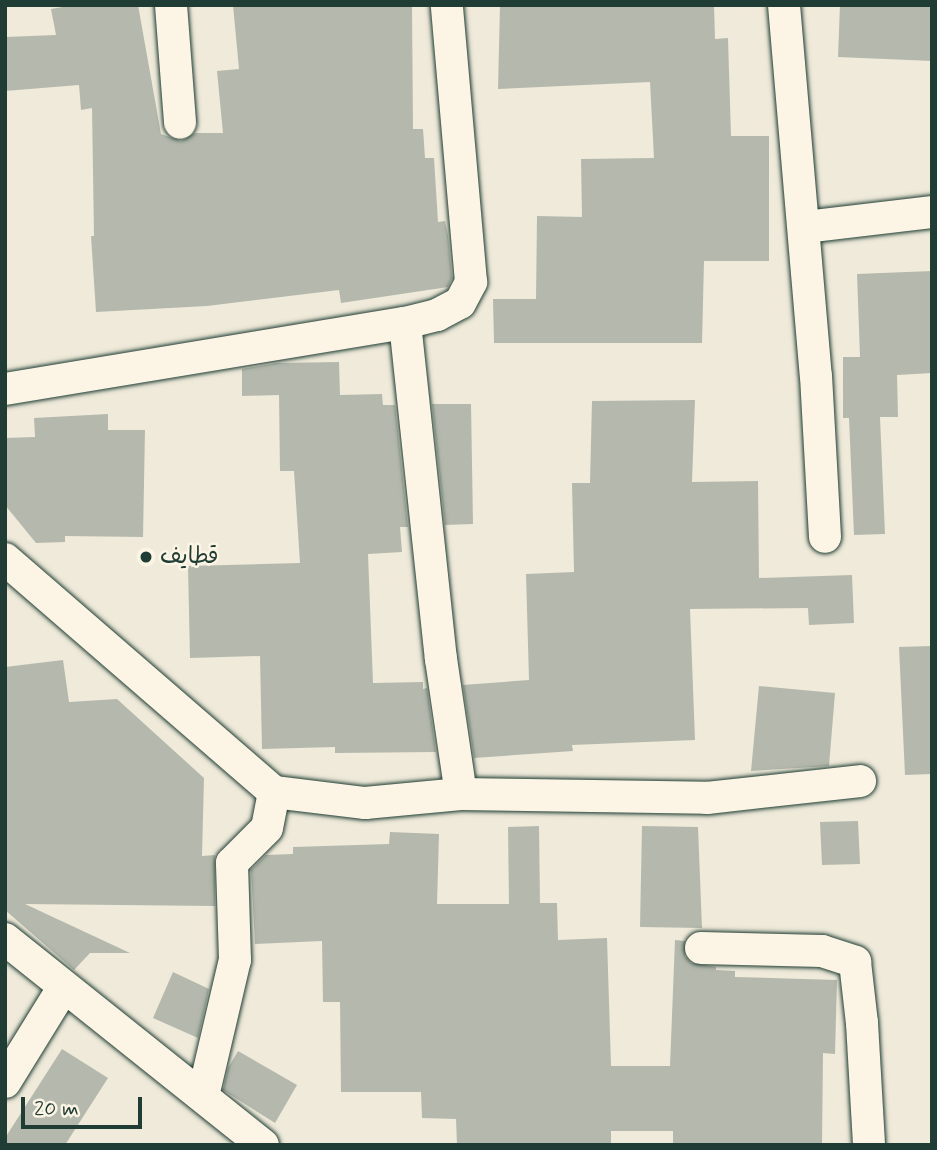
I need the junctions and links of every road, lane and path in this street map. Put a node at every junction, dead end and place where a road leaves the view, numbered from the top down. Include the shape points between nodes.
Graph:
1 (171, 5) edge
2 (447, 5) edge
3 (784, 5) edge
4 (180, 123) dead end
5 (932, 212) edge
6 (805, 227) junction
7 (405, 323) junction
8 (5, 389) edge
9 (825, 537) dead end
10 (5, 559) edge
11 (860, 781) dead end
12 (274, 792) junction
13 (461, 794) junction
14 (5, 939) edge
15 (701, 948) dead end
16 (63, 988) junction
17 (5, 1082) edge
18 (203, 1097) junction
19 (263, 1145) edge
20 (869, 1145) edge

1 - 4 street
2 - 7 street via 471,282 460,303
3 - 6 street
5 - 6 street
6 - 9 street
7 - 8 street
7 - 13 street via 441,659
10 - 12 street
11 - 13 street via 706,798
12 - 13 street via 365,803
12 - 18 street via 267,828 232,863 234,960
14 - 16 street
15 - 20 street via 822,951 855,961
16 - 17 street
16 - 18 street
18 - 19 street

